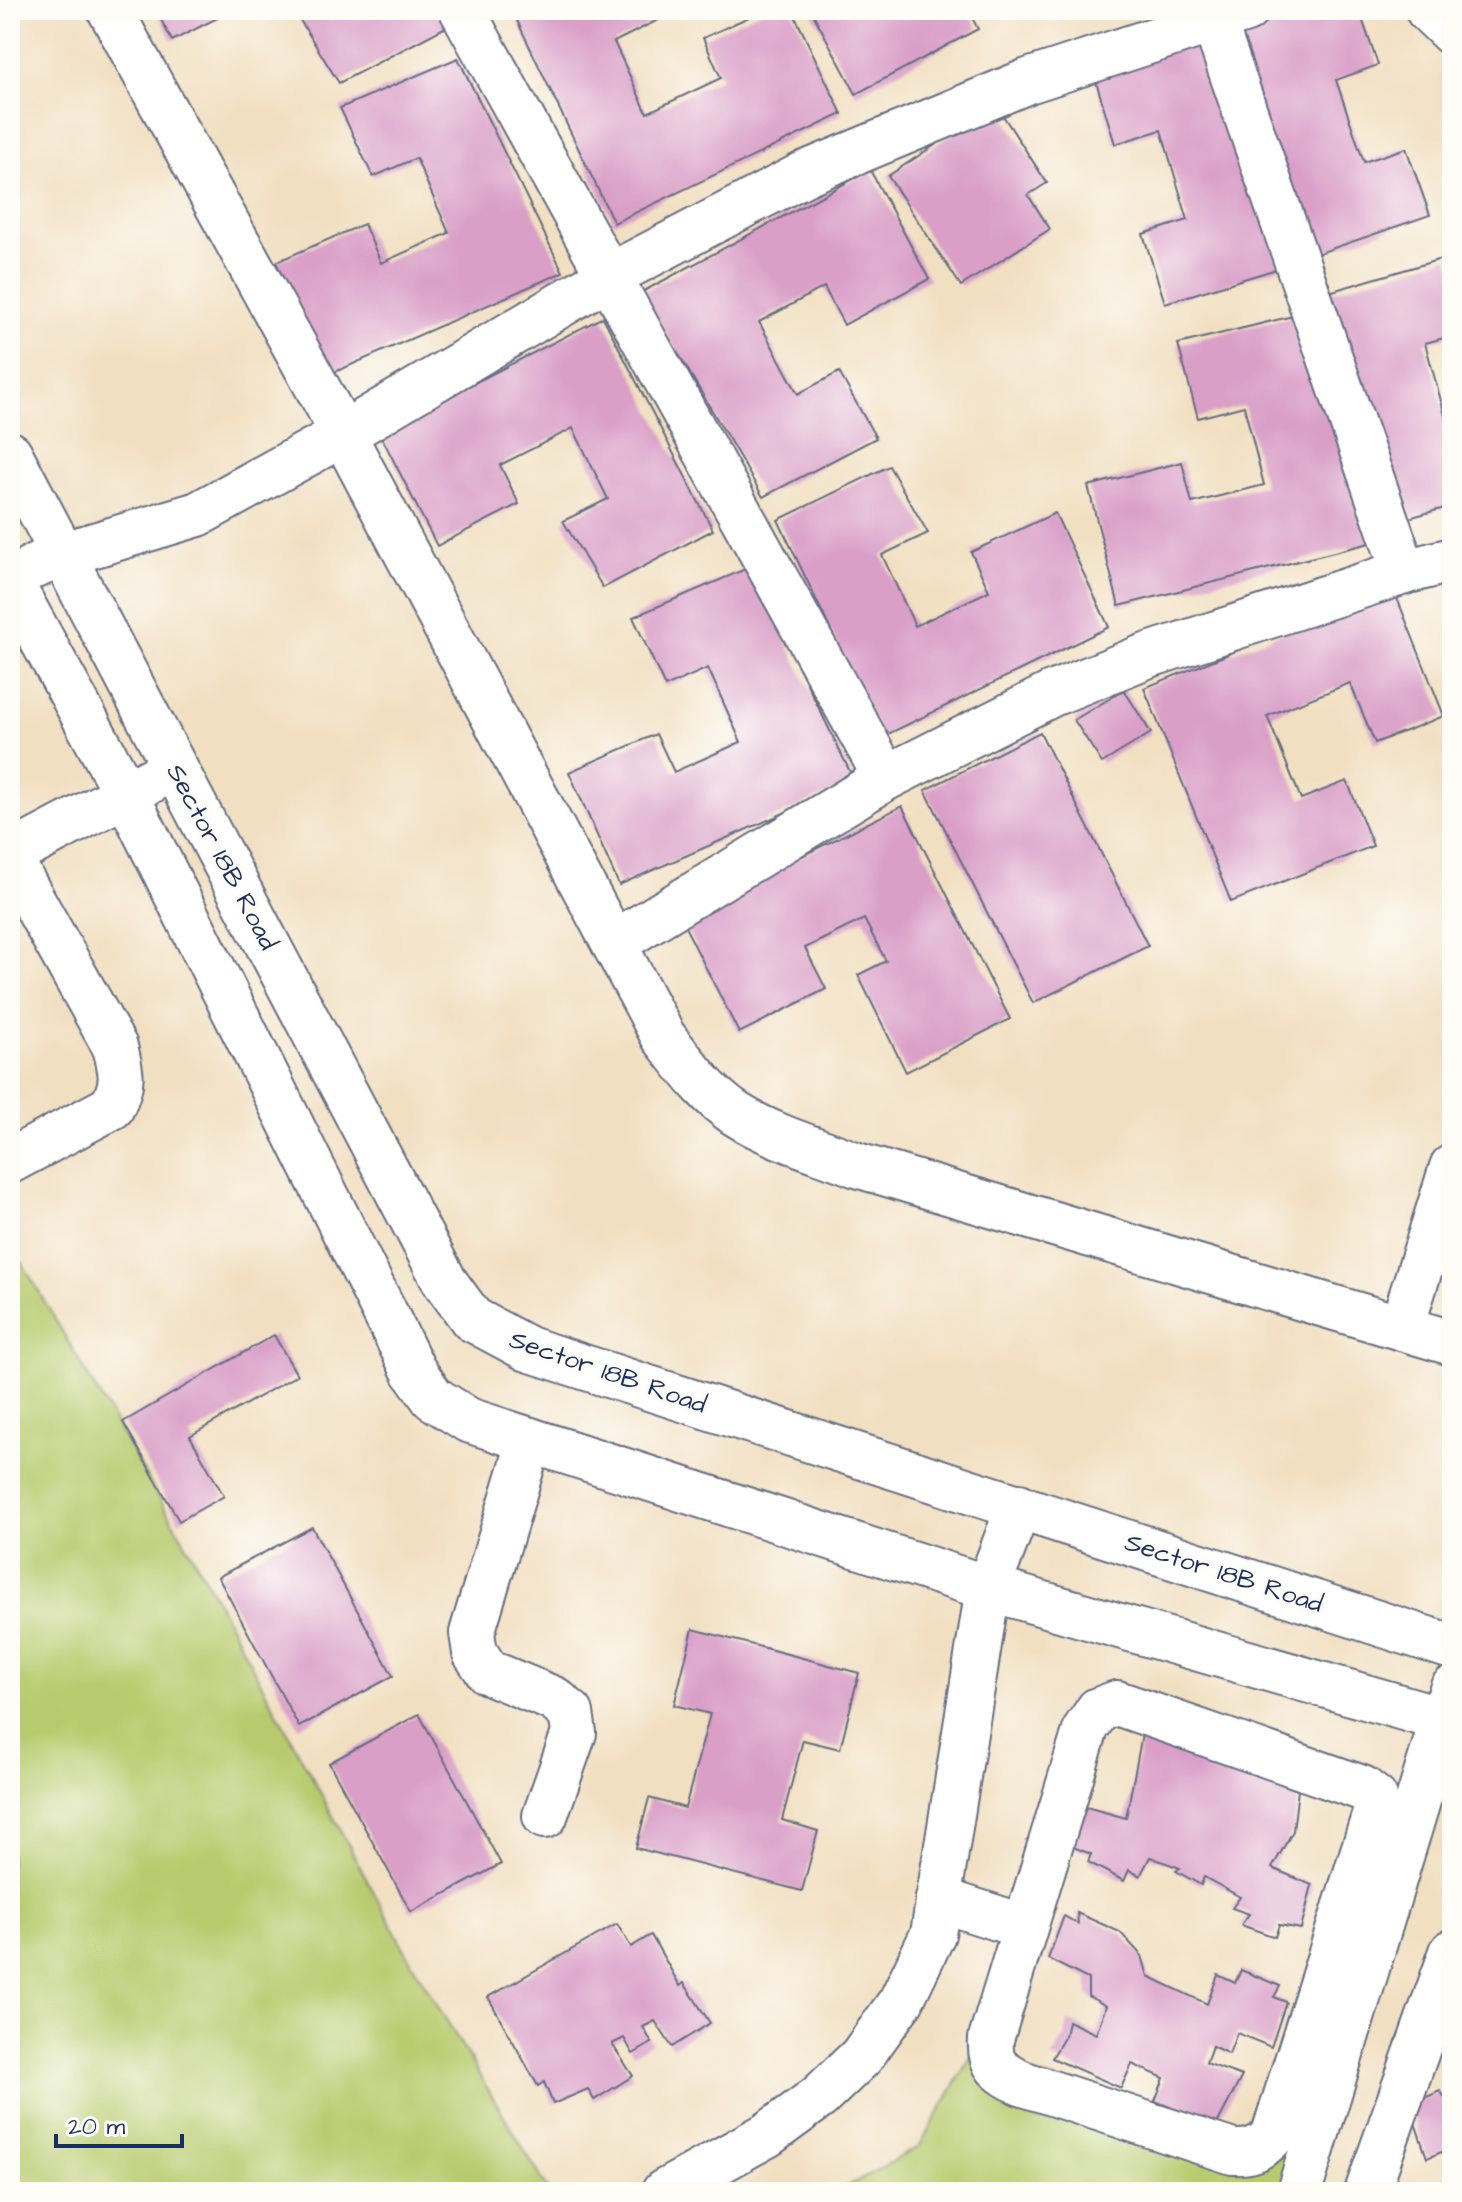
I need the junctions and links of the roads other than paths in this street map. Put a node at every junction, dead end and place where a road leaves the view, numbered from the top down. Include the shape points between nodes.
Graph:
1 (110, 10) edge
2 (462, 10) edge
3 (1428, 10) edge
4 (1229, 15) edge
5 (1452, 33) edge
6 (609, 276) junction
7 (343, 434) junction
8 (10, 454) edge
9 (61, 555) junction
10 (1452, 560) edge
11 (1404, 572) junction
12 (10, 579) edge
13 (176, 769) junction
14 (886, 778) junction
15 (125, 792) junction
16 (10, 857) edge
17 (614, 943) junction
18 (10, 1161) edge
19 (1452, 1167) edge
20 (1402, 1326) junction
21 (1452, 1343) edge
22 (530, 1440) junction
23 (1019, 1506) junction
24 (988, 1588) junction
25 (1452, 1647) edge
26 (1449, 1710) edge
27 (545, 1816) dead end
28 (938, 1899) junction
29 (1025, 1927) junction
30 (1452, 1952) edge
31 (664, 2192) edge
32 (1299, 2192) edge
33 (1367, 2192) edge

1 - 7 street
2 - 6 street
3 - 5 street
4 - 6 street via 1028,81 806,173
4 - 11 street
6 - 7 street
6 - 14 street
7 - 9 street via 198,514
7 - 17 street
8 - 9 street, Sector 18B Road
9 - 12 street
9 - 13 street, Sector 18B Road
10 - 11 street
11 - 14 street via 1146,656 1052,694
12 - 15 street
13 - 15 street
13 - 23 street, Sector 18B Road via 445,1282 472,1319 528,1349
14 - 17 street
15 - 16 street
15 - 22 street via 414,1371 433,1398 468,1420
16 - 18 street via 115,1047 123,1075 112,1107
17 - 20 street via 663,1036 698,1081 735,1113 775,1133 857,1165
19 - 20 street
20 - 21 street
22 - 24 street
22 - 27 street via 472,1633 475,1653 488,1672 554,1699 571,1713 574,1733
23 - 24 street
23 - 25 street, Sector 18B Road
24 - 26 street
24 - 28 street
26 - 32 street
28 - 29 street
28 - 31 street via 933,1934 901,2001 861,2057 767,2135
29 - 29 street via 991,2039 990,2054 997,2067 1021,2083 1247,2153 1274,2134 1376,1810 1375,1798 1362,1788 1117,1703 1098,1710 1086,1728
30 - 33 street

